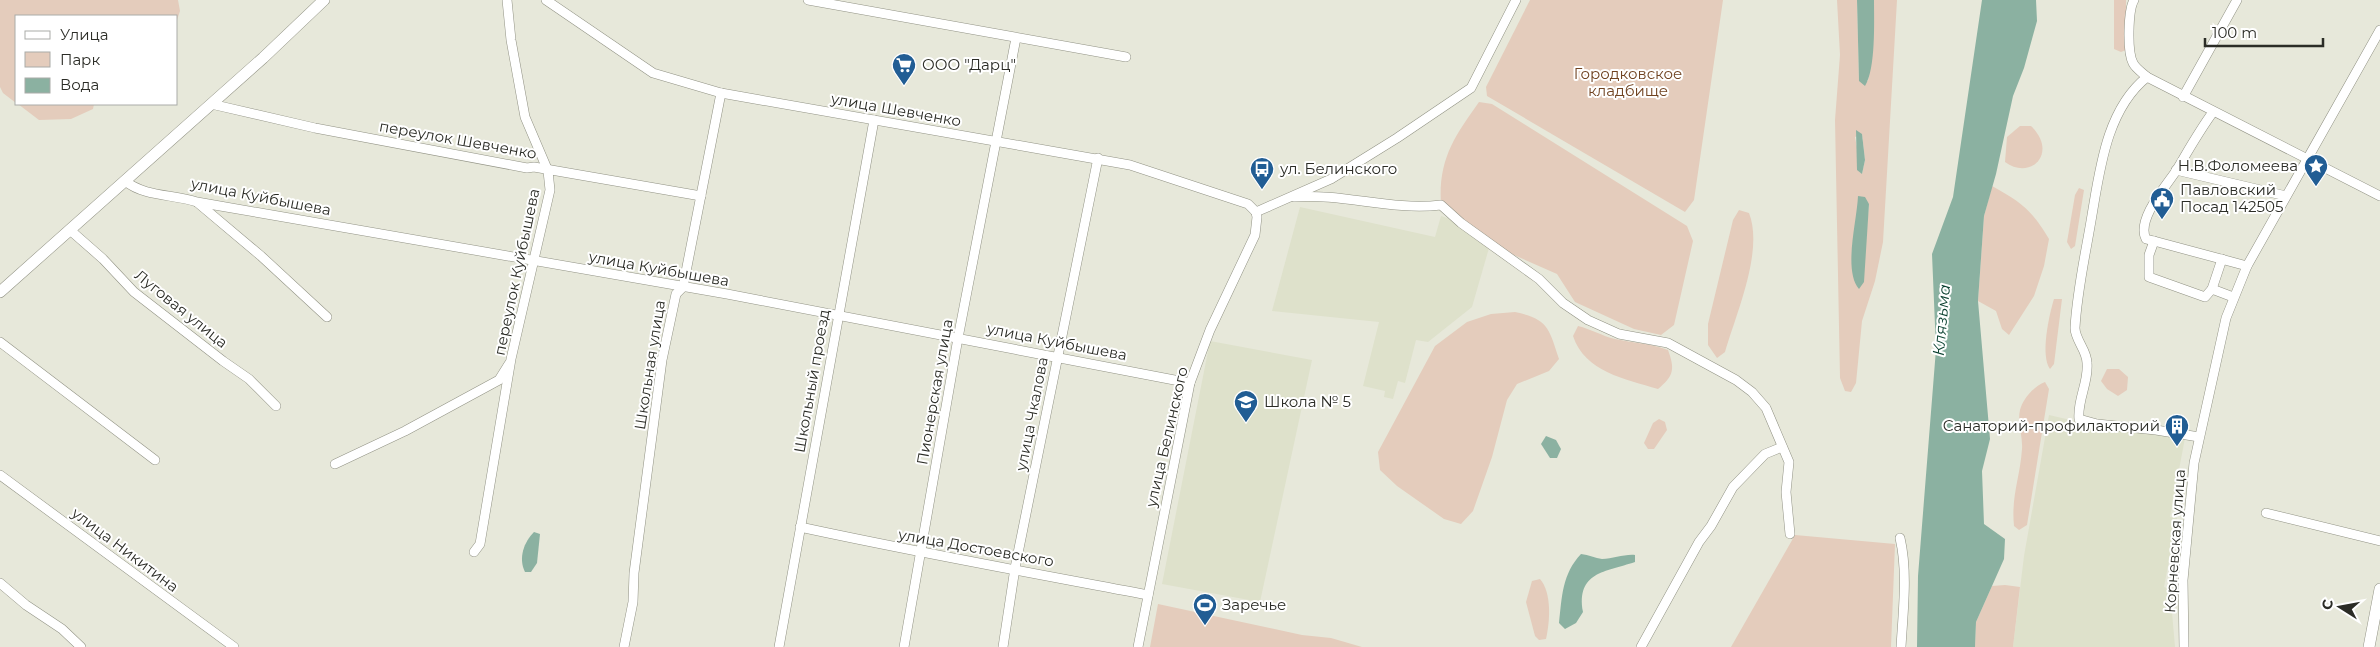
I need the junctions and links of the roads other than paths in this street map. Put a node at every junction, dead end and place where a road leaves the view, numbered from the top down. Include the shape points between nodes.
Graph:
1 (324, 0) edge
2 (507, 0) edge
3 (546, 0) edge
4 (808, 0) edge
5 (1516, 0) edge
6 (2236, 0) edge
7 (2131, 2) edge
8 (2380, 30) edge
9 (1016, 38) junction
10 (1126, 57) dead end
11 (2147, 77) junction
12 (721, 92) junction
13 (2183, 97) junction
14 (211, 104) junction
15 (2213, 112) junction
16 (874, 120) junction
17 (995, 142) junction
18 (1098, 158) junction
19 (2306, 158) junction
20 (2176, 170) junction
21 (548, 171) junction
22 (125, 181) junction
23 (701, 196) junction
24 (2286, 196) junction
25 (2380, 196) edge
26 (1294, 197) junction
27 (197, 202) junction
28 (1256, 212) junction
29 (70, 230) junction
30 (2154, 241) junction
31 (2222, 259) junction
32 (535, 262) junction
33 (2247, 266) junction
34 (682, 286) junction
35 (2212, 289) junction
36 (0, 292) edge
37 (2233, 297) junction
38 (838, 315) junction
39 (327, 317) dead end
40 (958, 338) junction
41 (0, 342) edge
42 (1058, 356) junction
43 (512, 359) junction
44 (1190, 383) junction
45 (276, 406) dead end
46 (2199, 437) junction
47 (1782, 447) junction
48 (155, 460) dead end
49 (336, 464) dead end
50 (0, 475) edge
51 (2266, 513) dead end
52 (800, 527) junction
53 (1790, 534) dead end
54 (1900, 538) dead end
55 (2380, 541) edge
56 (474, 552) dead end
57 (921, 554) junction
58 (1016, 568) junction
59 (0, 583) edge
60 (2380, 589) edge
61 (1148, 595) junction
62 (81, 647) edge
63 (234, 647) edge
64 (624, 647) edge
65 (779, 647) edge
66 (904, 647) edge
67 (1003, 647) edge
68 (1138, 647) edge
69 (1641, 647) edge
70 (1901, 647) edge
71 (2184, 647) edge
72 (2369, 647) edge

1 - 14 street
2 - 21 street, переулок Куйбышева via 525,117
3 - 12 street, улица Шевченко via 653,73
4 - 9 street
5 - 26 street via 1471,88 1331,179
6 - 13 street
7 - 11 street via 2130,51 2133,63
8 - 19 street, Корневская улица
9 - 10 street
9 - 17 street, Пионерская улица
11 - 13 street
11 - 46 street via 2136,86 2123,106 2098,170 2082,262 2075,330 2087,362 2087,380 2078,419
12 - 16 street, улица Шевченко
12 - 23 street, Школьная улица
13 - 15 street
14 - 21 street, переулок Шевченко via 315,128
14 - 22 street
15 - 19 street
15 - 20 street
16 - 17 street, улица Шевченко
16 - 38 street, Школьный проезд
17 - 18 street, улица Шевченко
17 - 40 street, Пионерская улица
18 - 28 street, улица Шевченко via 1130,165 1248,204
18 - 42 street, улица Чкалова
19 - 24 street, Корневская улица
19 - 25 street
20 - 24 street
20 - 30 street via 2154,201 2146,221 2144,234 2146,239
21 - 23 street, переулок Шевченко
21 - 32 street, переулок Куйбышева via 550,190
22 - 27 street, улица Куйбышева via 134,188 151,193
22 - 29 street
23 - 34 street, Школьная улица
24 - 33 street, Корневская улица
26 - 28 street
26 - 47 street via 1314,195 1410,208 1441,205 1588,320 1619,334 1668,343 1736,380 1766,408
27 - 32 street, улица Куйбышева
27 - 39 street
28 - 44 street, улица Белинского via 1255,235 1210,330
29 - 36 street
29 - 45 street, Луговая улица via 134,292 249,379
30 - 31 street
30 - 35 street via 2149,255 2149,277 2205,296
31 - 33 street
31 - 35 street
32 - 34 street, улица Куйбышева
32 - 43 street, переулок Куйбышева
33 - 37 street, Корневская улица
34 - 38 street, улица Куйбышева
34 - 64 street, Школьная улица via 676,294 662,360 634,572 633,602
35 - 37 street
37 - 46 street, Корневская улица
38 - 40 street, улица Куйбышева
38 - 52 street, Школьный проезд
40 - 42 street, улица Куйбышева
40 - 57 street, Пионерская улица
41 - 48 street
42 - 44 street, улица Куйбышева
42 - 58 street, улица Чкалова
43 - 49 street via 499,380
43 - 56 street, переулок Куйбышева via 480,544
44 - 61 street, улица Белинского
46 - 71 street, Корневская улица via 2183,580
47 - 53 street via 1789,462 1786,492
47 - 69 street via 1765,454 1733,487
50 - 63 street, улица Никитина
51 - 55 street
52 - 57 street, улица Достоевского
52 - 65 street, Школьный проезд
54 - 70 street via 1903,573
57 - 58 street, улица Достоевского
57 - 66 street, Пионерская улица
58 - 61 street, улица Достоевского
58 - 67 street, улица Чкалова
59 - 62 street
60 - 72 street
61 - 68 street, улица Белинского

